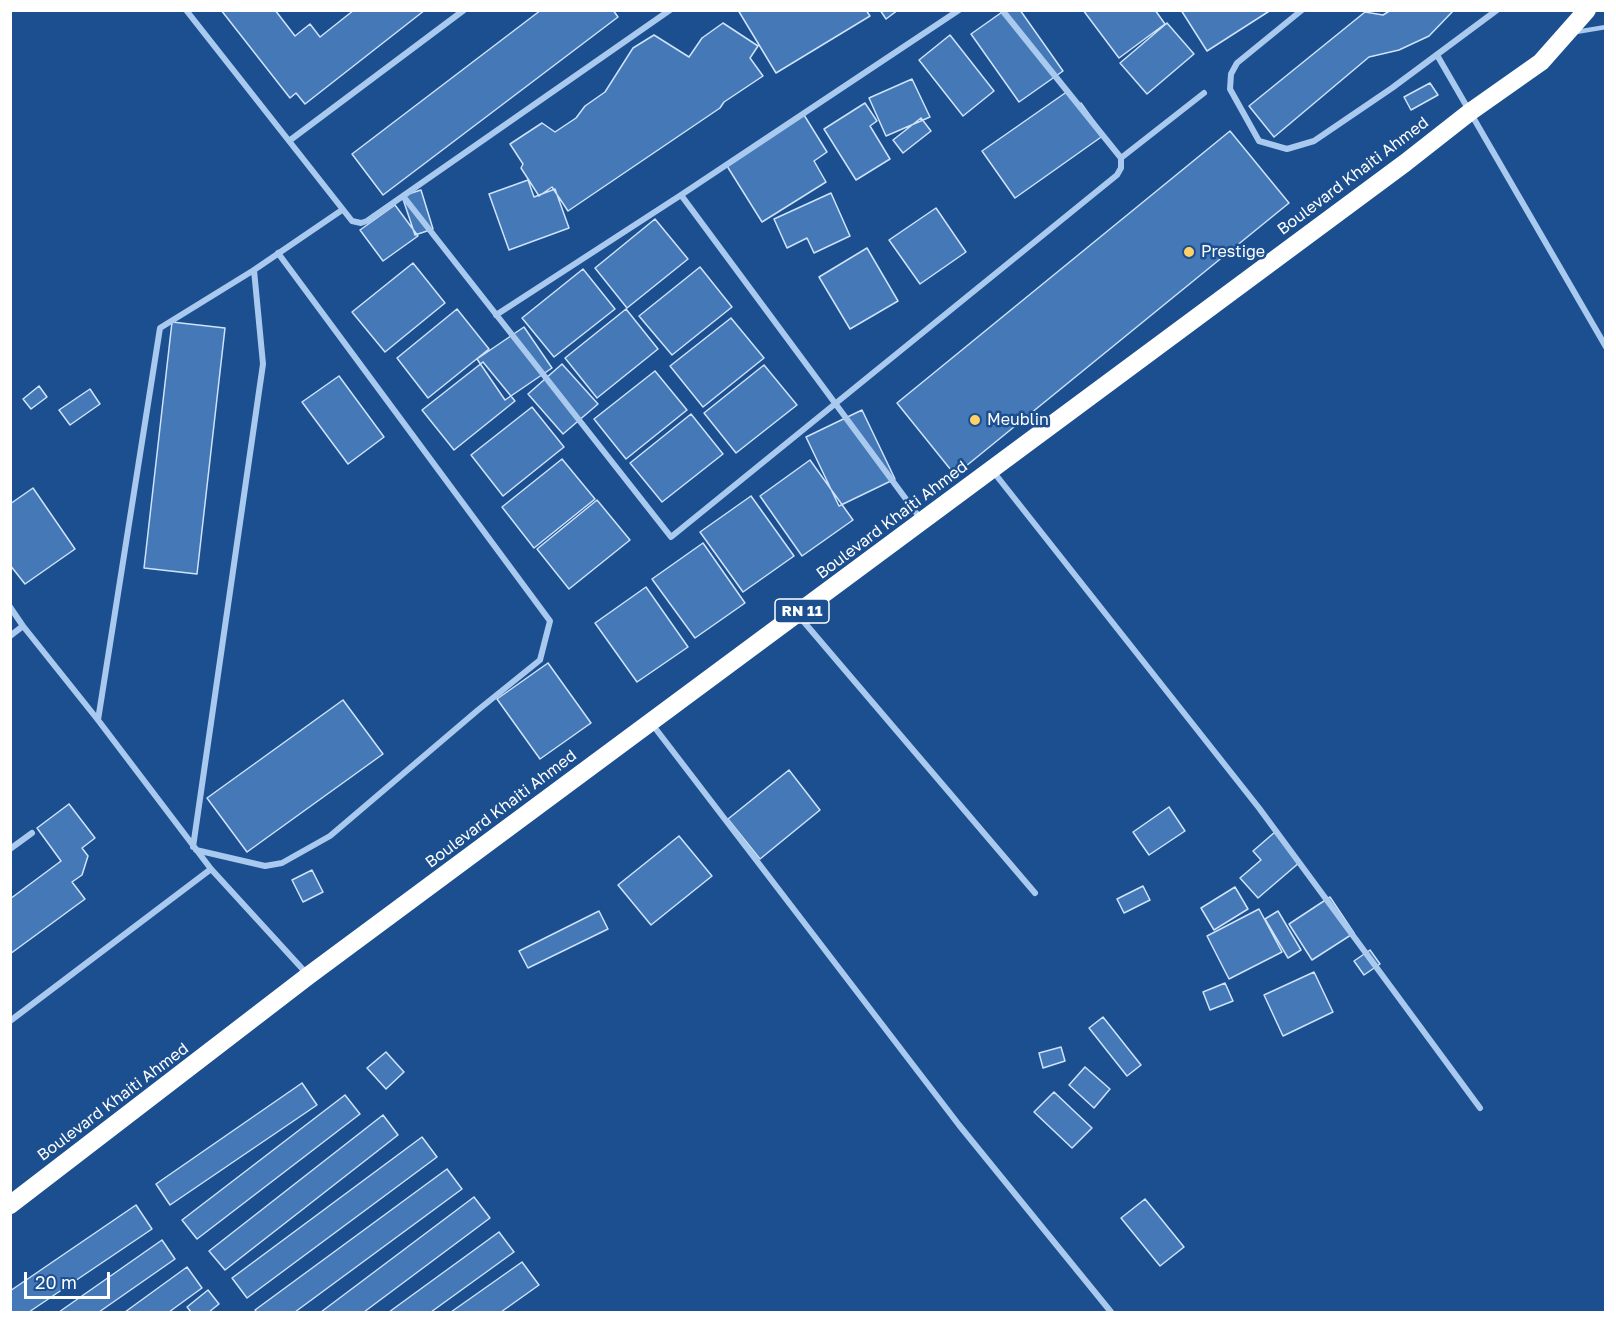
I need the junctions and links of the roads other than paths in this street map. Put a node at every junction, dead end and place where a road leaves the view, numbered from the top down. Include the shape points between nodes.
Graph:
1 (186, 10) edge
2 (464, 10) edge
3 (670, 10) edge
4 (959, 10) edge
5 (1002, 10) edge
6 (1302, 10) edge
7 (1497, 10) edge
8 (1587, 10) edge
9 (1605, 27) edge
10 (1570, 32) junction
11 (1437, 55) junction
12 (1204, 93) dead end
13 (1470, 112) junction
14 (289, 141) junction
15 (1121, 158) junction
16 (681, 195) junction
17 (404, 196) junction
18 (342, 210) junction
19 (278, 253) junction
20 (254, 270) junction
21 (496, 315) junction
22 (1605, 347) edge
23 (835, 402) junction
24 (992, 469) junction
25 (922, 521) junction
26 (10, 607) edge
27 (797, 614) junction
28 (23, 626) junction
29 (10, 636) edge
30 (98, 720) junction
31 (651, 723) junction
32 (32, 833) dead end
33 (194, 848) junction
34 (10, 849) edge
35 (211, 869) junction
36 (1035, 893) dead end
37 (308, 976) junction
38 (10, 1021) edge
39 (1480, 1108) dead end
40 (10, 1205) edge
41 (1111, 1312) edge

1 - 14 street
2 - 14 street
3 - 17 street
4 - 16 street
5 - 15 street
6 - 11 street via 1237,63 1231,74 1230,89 1259,141 1287,148 1314,141
7 - 11 street
8 - 10 highway, Boulevard Khaiti Ahmed / RN 11
9 - 10 lane
10 - 13 highway, Boulevard Khaiti Ahmed / RN 11 via 1541,62
11 - 13 street
12 - 15 street
13 - 22 street
13 - 24 highway, Boulevard Khaiti Ahmed / RN 11
14 - 18 street
15 - 23 street via 1117,175
16 - 21 street
16 - 23 street
17 - 18 street via 367,221 352,221
17 - 21 street
18 - 19 street
19 - 20 street
19 - 33 street via 550,621 540,660 330,836 282,863 265,866
20 - 30 street via 160,328
20 - 33 street via 263,364
21 - 23 street via 671,537
23 - 25 street
24 - 25 highway, Boulevard Khaiti Ahmed / RN 11
24 - 39 street via 1259,808
25 - 27 highway, Boulevard Khaiti Ahmed / RN 11
26 - 28 street
27 - 31 highway, Boulevard Khaiti Ahmed / RN 11
27 - 36 street
28 - 29 street
28 - 30 street
30 - 33 street
31 - 37 highway, Boulevard Khaiti Ahmed / RN 11
31 - 41 street via 959,1125
32 - 34 street
33 - 35 street
35 - 37 street
35 - 38 street
37 - 40 highway, Boulevard Khaiti Ahmed / RN 11

